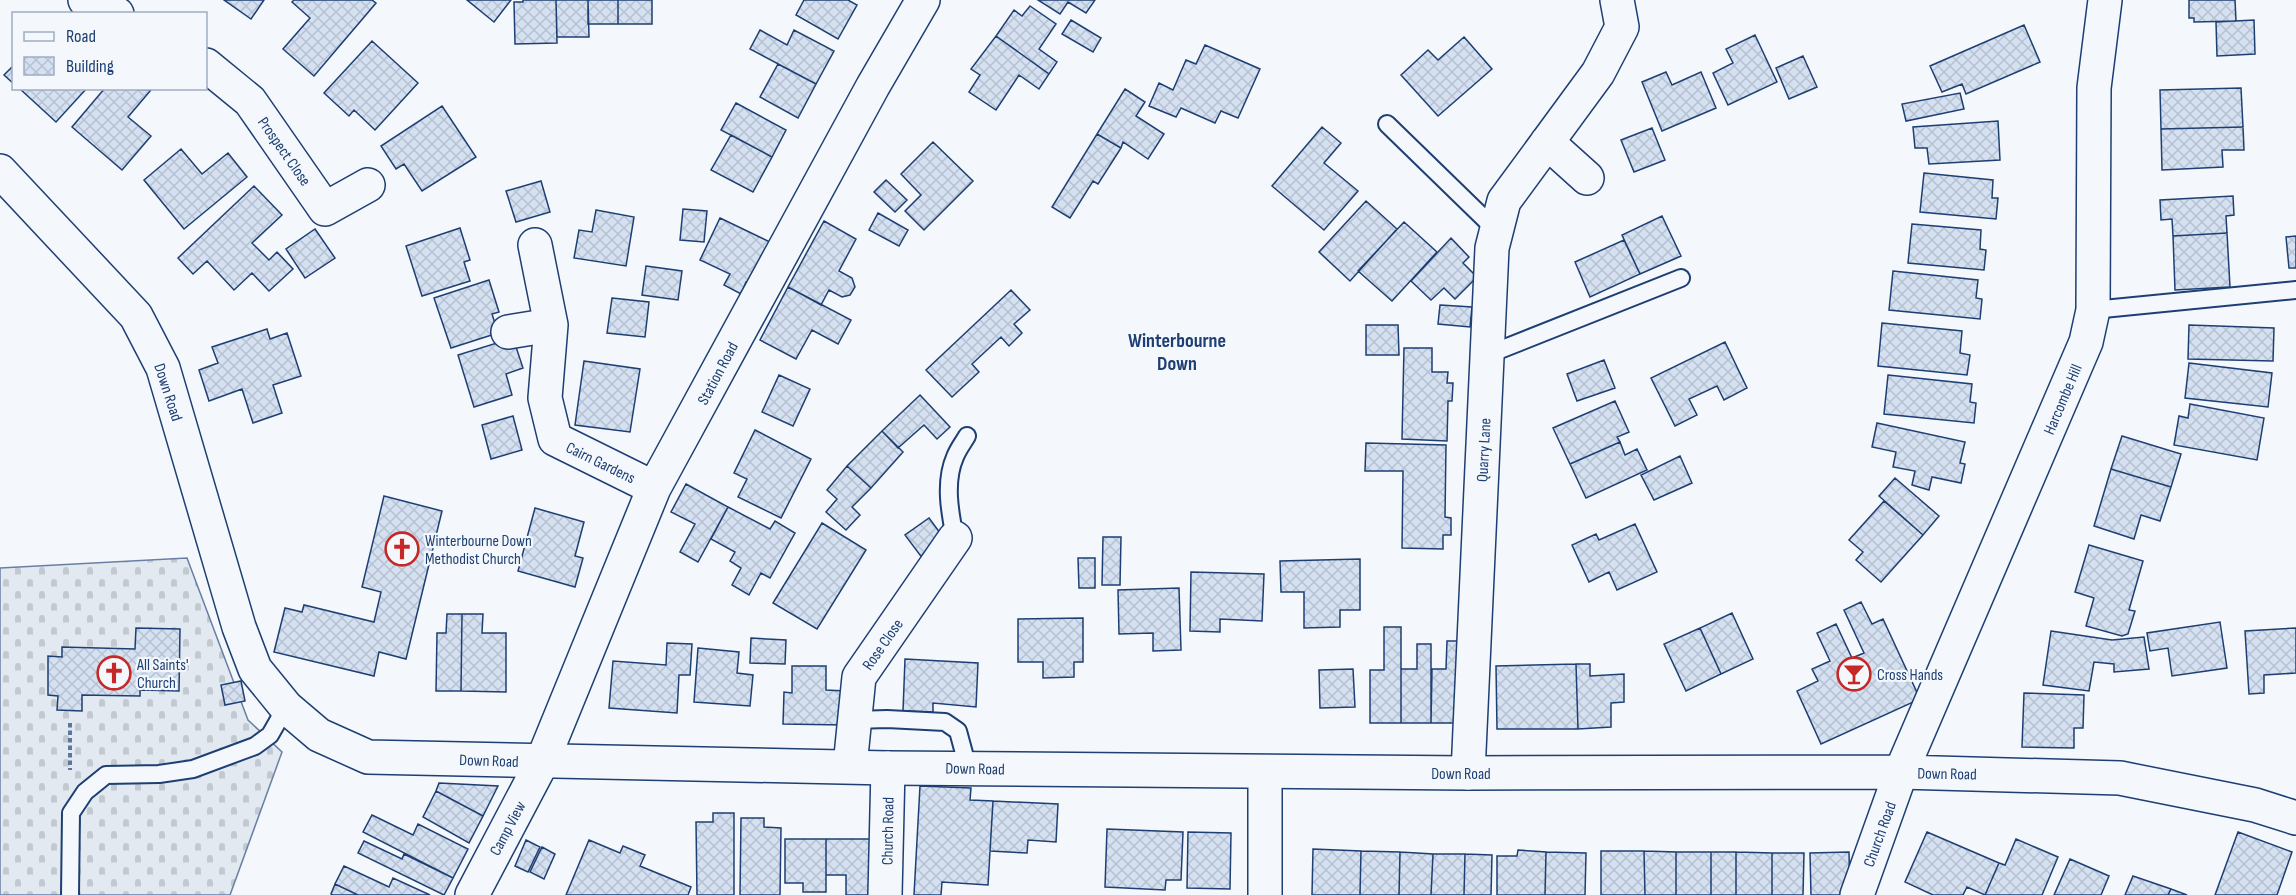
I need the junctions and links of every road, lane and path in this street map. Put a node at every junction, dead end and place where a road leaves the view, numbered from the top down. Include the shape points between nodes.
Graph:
1 (85, 0) edge
2 (923, 0) edge
3 (1617, 0) edge
4 (2105, 0) edge
5 (112, 12) edge
6 (207, 66) edge
7 (1388, 124) dead end
8 (1547, 142) junction
9 (0, 171) edge
10 (1587, 178) dead end
11 (368, 185) dead end
12 (1497, 231) junction
13 (535, 245) dead end
14 (1681, 278) dead end
15 (2296, 290) edge
16 (2093, 310) junction
17 (551, 325) junction
18 (508, 332) dead end
19 (1487, 356) junction
20 (967, 436) dead end
21 (654, 488) junction
22 (955, 538) joint
23 (286, 707) junction
24 (855, 720) junction
25 (542, 762) junction
26 (850, 766) junction
27 (888, 768) junction
28 (968, 768) junction
29 (1265, 772) junction
30 (1901, 772) junction
31 (1468, 773) junction
32 (2296, 818) edge
33 (70, 895) edge
34 (472, 895) edge
35 (885, 895) edge
36 (1265, 895) edge
37 (1857, 895) edge

1 - 5 street
2 - 21 street, Station Road
3 - 8 street, Quarry Lane via 1622,27 1598,73
4 - 16 street, Harcombe Hill via 2094,88
6 - 11 street, Prospect Close via 250,101 325,209
7 - 12 lane
8 - 10 street
8 - 12 street, Quarry Lane via 1504,201
9 - 23 street, Down Road via 136,316 163,368 239,627 255,669
12 - 19 street, Quarry Lane via 1492,248
13 - 17 street, Cairn Gardens
14 - 19 lane
15 - 16 lane
16 - 30 street, Harcombe Hill via 2086,342
17 - 18 street
17 - 21 street, Cairn Gardens via 545,398 555,440
19 - 31 street, Quarry Lane
20 - 22 lane via 954,458 950,482
21 - 25 street, Station Road
22 - 24 street, Rose Close via 859,677
23 - 25 street, Down Road via 319,735 368,757
23 - 33 lane via 270,735 255,746 193,769 106,775 85,792 71,813
24 - 26 street, Rose Close
24 - 28 lane via 945,722 958,731
25 - 26 street, Down Road
25 - 34 street, Camp View
26 - 27 street, Down Road
27 - 28 street, Down Road
27 - 35 street, Church Road
28 - 29 street, Down Road
29 - 31 street, Down Road
29 - 36 street
30 - 31 street, Down Road
30 - 32 street, Down Road via 2120,778 2254,805
30 - 37 street, Church Road

